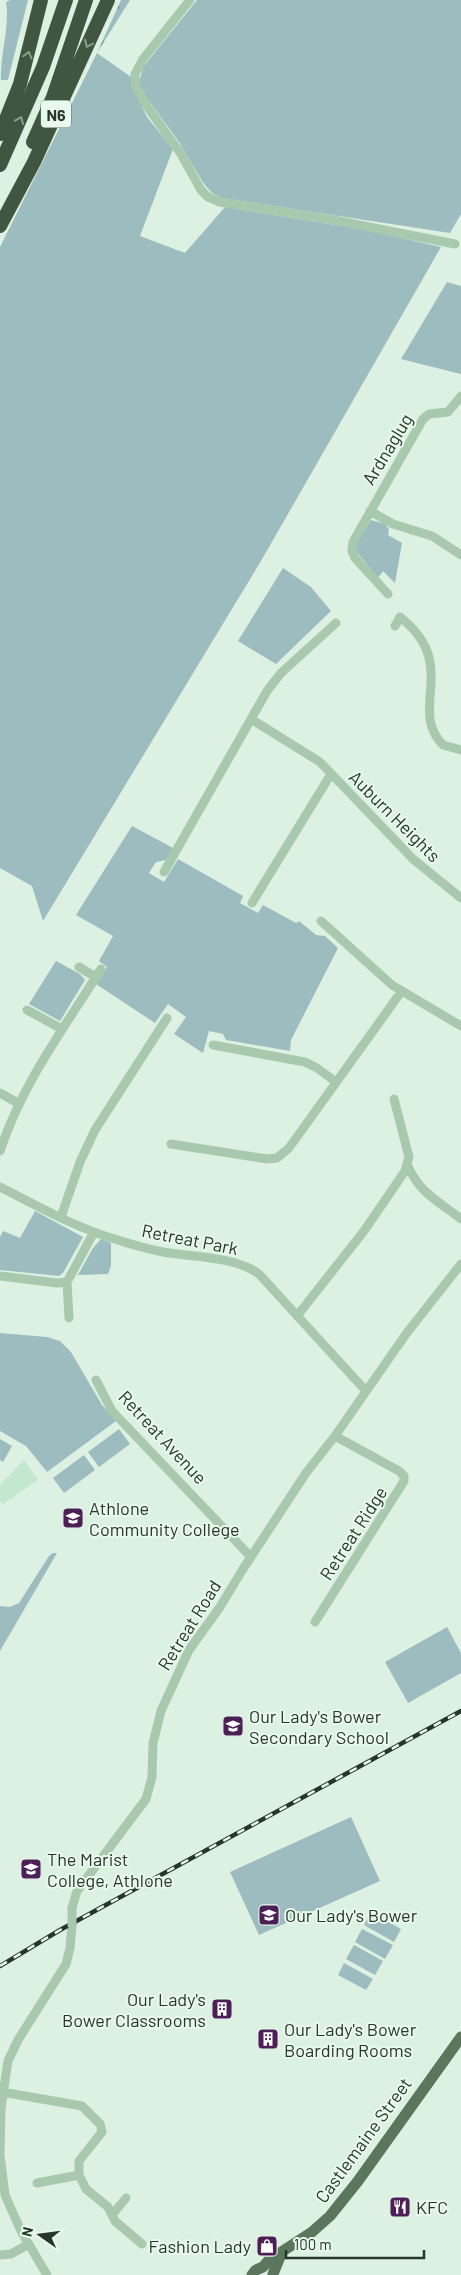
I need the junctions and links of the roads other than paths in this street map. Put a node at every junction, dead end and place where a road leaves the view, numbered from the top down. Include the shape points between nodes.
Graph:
1 (41, 0) edge
2 (66, 0) edge
3 (86, 0) edge
4 (108, 0) edge
5 (190, 0) edge
6 (0, 134) edge
7 (0, 165) edge
8 (0, 212) edge
9 (0, 226) edge
10 (455, 244) dead end
11 (461, 396) edge
12 (370, 511) junction
13 (461, 555) edge
14 (388, 594) dead end
15 (336, 623) dead end
16 (395, 626) dead end
17 (251, 719) junction
18 (461, 750) edge
19 (331, 774) junction
20 (164, 872) dead end
21 (461, 898) edge
22 (252, 903) dead end
23 (321, 921) dead end
24 (79, 967) dead end
25 (401, 992) junction
26 (27, 1010) dead end
27 (167, 1018) dead end
28 (461, 1026) edge
29 (62, 1029) junction
30 (213, 1045) dead end
31 (336, 1082) junction
32 (0, 1093) edge
33 (394, 1099) dead end
34 (18, 1103) junction
35 (171, 1144) dead end
36 (0, 1151) edge
37 (407, 1164) junction
38 (0, 1187) edge
39 (61, 1217) junction
40 (461, 1219) edge
41 (94, 1232) junction
42 (461, 1264) edge
43 (0, 1276) edge
44 (67, 1282) junction
45 (297, 1316) junction
46 (69, 1318) dead end
47 (96, 1380) dead end
48 (366, 1391) junction
49 (335, 1436) junction
50 (251, 1556) junction
51 (315, 1622) dead end
52 (461, 2038) edge
53 (2, 2092) junction
54 (79, 2175) junction
55 (37, 2184) dead end
56 (126, 2198) dead end
57 (112, 2215) junction
58 (29, 2244) junction
59 (142, 2244) dead end
60 (0, 2255) edge
61 (270, 2272) edge
62 (47, 2275) edge
63 (252, 2275) edge

6 -> 1 highway, N6 via 20,84
7 -> 2 highway, N6 via 43,67
3 - 8 highway, N6 via 53,97
4 -> 9 highway, N6 via 34,162
5 - 10 street via 143,59 135,74 136,87 205,194 220,202
11 - 12 street, Ardnaglug via 448,412 429,414 423,419
12 - 13 street, Ardnaglug via 404,529 432,536
12 - 14 street, Ardnaglug via 354,539 352,551
15 - 17 street via 274,681
16 - 18 street via 400,617 432,647 438,674 433,730 443,744
17 - 19 street, Auburn Heights via 315,758
17 - 20 street
19 - 21 street, Auburn Heights via 414,859
19 - 22 street, Auburn Heights
23 - 25 street
24 - 29 street via 99,973
25 - 28 street
25 - 31 street
26 - 29 street
27 - 39 street via 95,1130
29 - 34 street
30 - 31 street via 306,1062
31 - 35 street via 289,1148 277,1158
32 - 34 street
33 - 37 street via 409,1157
34 - 36 street
37 - 40 street via 420,1188
37 - 45 street via 364,1231
38 - 39 street, Retreat Park
39 - 41 street, Retreat Park
41 - 44 street
41 - 45 street, Retreat Park via 161,1252 251,1268
42 - 48 street, Retreat Road
43 - 44 street via 61,1284
44 - 46 street
45 - 48 street, Retreat Park
47 - 50 street, Retreat Avenue via 112,1411
48 - 49 street, Retreat Road
49 - 50 street, Retreat Road via 302,1471
49 - 51 street, Retreat Ridge via 399,1471 404,1481
50 - 53 street, Retreat Road, bridge via 220,1608 189,1650 172,1683 153,1743 152,1778 146,1800 76,1892 66,1964 18,2040 8,2061
52 - 61 main road, Castlemaine Street via 343,2200 320,2225 270,2260
53 - 54 street via 79,2105 100,2124 103,2130 80,2161
53 - 58 street via 0,2155 5,2196
54 - 55 street
54 - 57 street via 86,2189 108,2207
56 - 57 street
57 - 59 street via 116,2223
58 - 60 street via 11,2254
58 - 62 street
61 - 63 main road, Castlemaine Street via 256,2270

